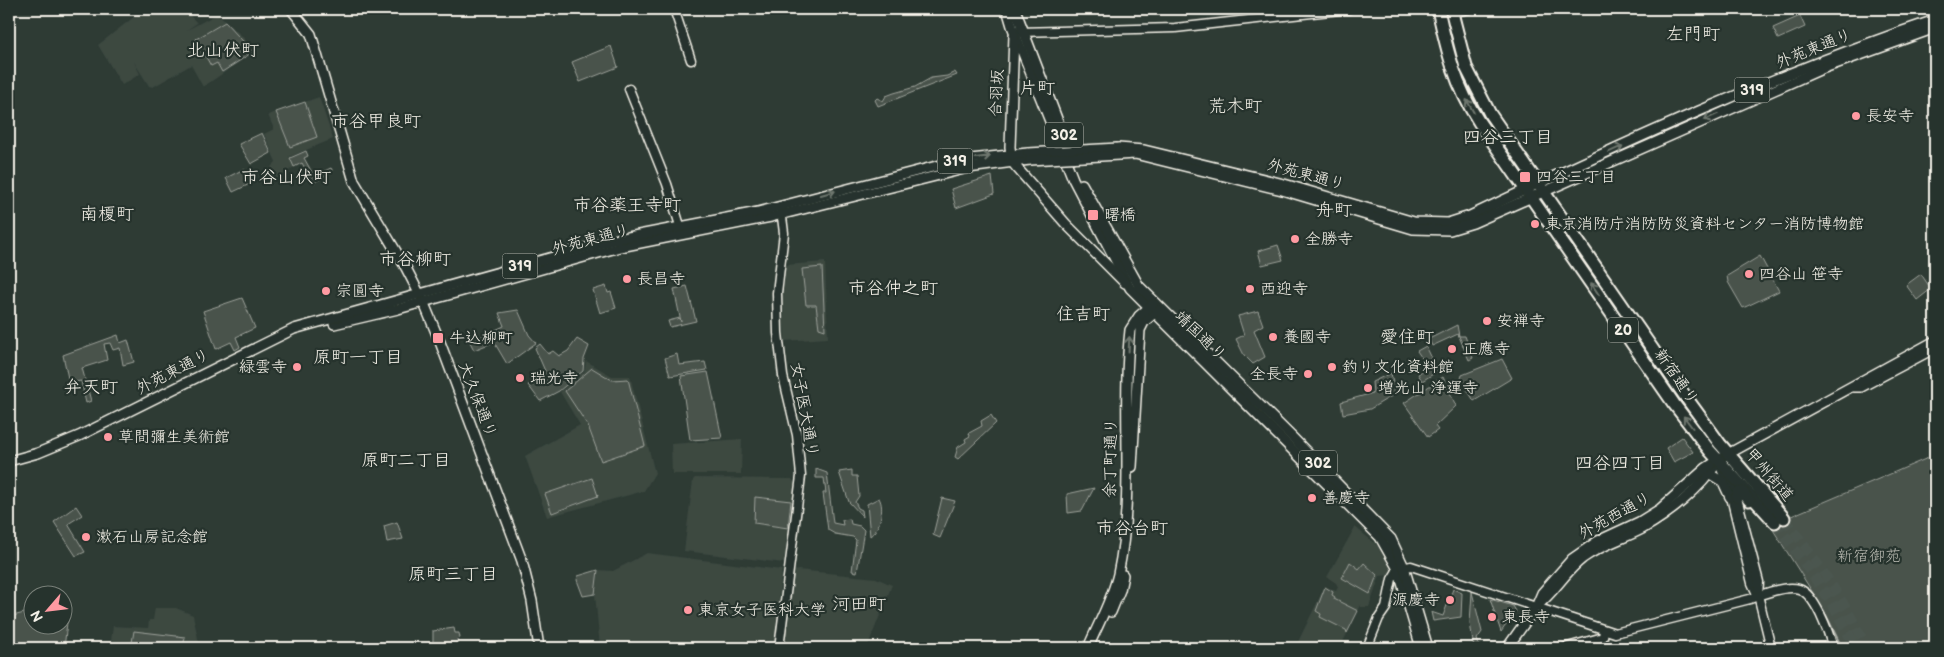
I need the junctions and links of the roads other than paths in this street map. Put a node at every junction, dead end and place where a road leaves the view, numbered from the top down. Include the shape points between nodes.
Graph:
1 (291, 9) edge
2 (674, 9) edge
3 (1007, 9) edge
4 (1015, 9) edge
5 (1349, 9) edge
6 (1438, 9) edge
7 (1470, 9) edge
8 (1450, 10) edge
9 (1935, 20) edge
10 (1935, 28) edge
11 (1019, 32) junction
12 (1019, 42) junction
13 (1016, 52) junction
14 (691, 60) dead end
15 (1014, 64) junction
16 (1028, 64) junction
17 (629, 89) dead end
18 (1012, 158) junction
19 (1575, 172) junction
20 (1541, 187) junction
21 (1530, 193) junction
22 (781, 210) junction
23 (681, 230) junction
24 (1110, 251) junction
25 (1121, 255) junction
26 (1100, 258) junction
27 (1130, 288) junction
28 (422, 298) junction
29 (1154, 308) junction
30 (294, 329) junction
31 (1935, 341) edge
32 (1935, 348) edge
33 (1854, 387) junction
34 (1728, 454) junction
35 (1718, 460) junction
36 (9, 461) edge
37 (1729, 470) junction
38 (1710, 474) junction
39 (1734, 497) junction
40 (1780, 520) junction
41 (1401, 568) junction
42 (1758, 595) junction
43 (1536, 607) junction
44 (1604, 630) junction
45 (539, 648) edge
46 (779, 648) edge
47 (1088, 648) edge
48 (1094, 648) edge
49 (1367, 648) edge
50 (1421, 648) edge
51 (1428, 648) edge
52 (1507, 648) edge
53 (1564, 648) edge
54 (1771, 648) edge
55 (1833, 648) edge

1 - 28 main road, 大久保通り via 311,34 354,181
2 - 14 street
3 - 11 main road, 靖国通り / 302
4 - 11 main road, 靖国通り / 302
5 - 11 street via 1174,28
21 -> 6 highway, 新宿通り / 20 via 1461,91 1449,61
7 - 8 street
8 - 20 highway, 新宿通り / 20 via 1466,67 1480,97
19 -> 9 main road, 外苑東通り / 319 via 1822,61
10 -> 19 main road, 外苑東通り / 319 via 1852,56
11 - 12 main road, 靖国通り / 302
11 - 15 main road, 合羽坂 / 302
11 - 25 main road, 靖国通り / 302 via 1080,178
12 - 13 main road
12 - 16 main road, 靖国通り / 302
13 - 15 main road
13 - 16 main road via 1021,52
15 - 18 main road, 合羽坂 / 302
16 - 24 main road, 靖国通り / 302 via 1073,179
17 - 23 street via 667,184
18 - 21 main road, 外苑東通り / 319, bridge via 1118,151 1249,182 1422,230 1450,230 1464,226
18 - 22 main road, 外苑東通り / 319 via 960,160 899,180
18 - 26 main road, 302
19 - 20 main road, 外苑東通り / 319
20 - 21 main road, 外苑東通り / 319
20 - 34 highway, 新宿通り / 20
35 -> 21 highway, 新宿通り / 20 via 1663,387
22 - 23 main road, 外苑東通り / 319
22 - 46 street, 女子医大通り via 784,233 777,293 778,333 783,376 797,435 801,476
23 - 28 main road, 外苑東通り / 319
24 - 25 main road
24 - 26 main road
24 - 27 main road, 靖国通り / 302
25 - 29 main road, 靖国通り / 302
26 - 27 main road, 302
27 - 29 main road, 靖国通り / 302
28 - 30 main road, 外苑東通り / 319
28 - 30 main road, 外苑東通り / 319 via 398,309 326,326
28 - 45 main road, 大久保通り via 522,561
29 - 41 main road, 靖国通り / 302 via 1385,532 1396,548
47 -> 29 main road, 余丁町通り via 1114,588 1121,557 1130,330 1139,316
29 - 48 main road, 余丁町通り via 1140,330 1127,557 1118,597
30 - 36 main road, 外苑東通り / 319 via 71,440
31 - 33 main road, 外苑西通り
32 - 33 main road, 外苑西通り via 1861,387
33 - 34 main road, 外苑西通り
34 - 35 main road, 外苑西通り
34 - 37 street, 新宿通り
34 - 40 highway, 甲州街道 / 20
35 - 37 highway, 甲州街道 / 20
35 - 38 main road, 外苑西通り
35 - 39 street, 新宿通り
35 - 43 main road, 外苑西通り via 1660,510 1598,541 1572,559 1542,593
37 - 39 street, 新宿通り
37 - 40 highway, 甲州街道 / 20
38 - 39 main road via 1723,482
38 - 43 main road, 外苑西通り via 1664,515 1584,558
39 - 40 highway via 1743,492 1755,506
39 - 42 street, 新宿通り via 1758,582
41 - 43 street via 1419,568
41 - 49 street via 1392,579 1386,608
41 - 50 main road, 靖国通り / 302
41 - 51 main road, 靖国通り / 302
42 - 44 street via 1618,633
42 - 54 street, 新宿通り
42 - 55 street via 1796,588 1804,591 1826,627
43 - 44 street
43 - 52 main road, 外苑西通り
44 - 53 street via 1603,637

